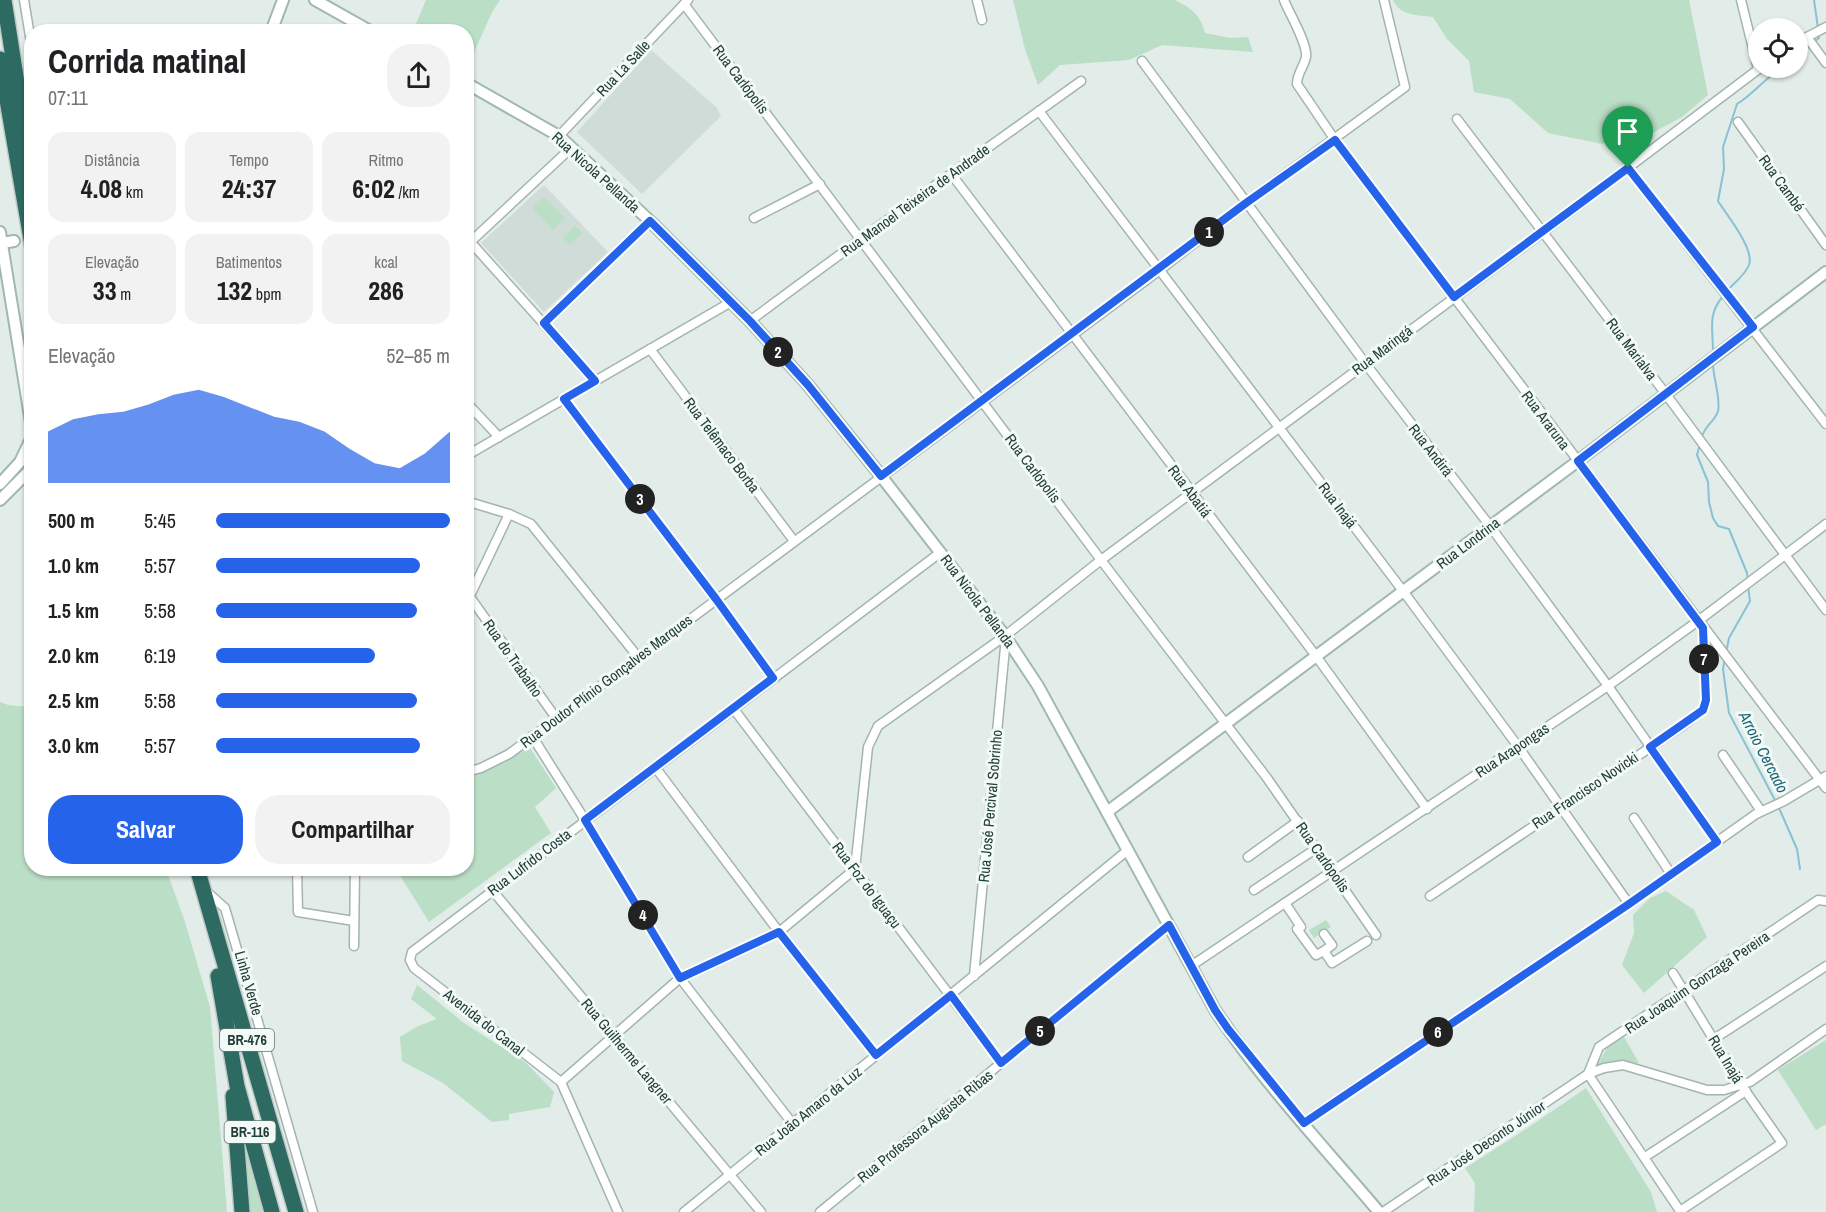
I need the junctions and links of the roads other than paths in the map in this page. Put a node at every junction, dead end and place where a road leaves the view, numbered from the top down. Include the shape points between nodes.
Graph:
1 (4, 0) edge
2 (24, 0) edge
3 (283, 0) edge
4 (315, 0) edge
5 (977, 0) edge
6 (1284, 0) edge
7 (1384, 0) edge
8 (1741, 0) edge
9 (686, 2) edge
10 (982, 20) dead end
11 (28, 24) edge
12 (274, 24) edge
13 (358, 24) edge
14 (1748, 26) edge
15 (1826, 27) edge
16 (1808, 42) edge
17 (1811, 42) junction
18 (0, 58) edge
19 (1142, 61) dead end
20 (1826, 63) edge
21 (1748, 76) edge
22 (1081, 81) dead end
23 (474, 88) edge
24 (1039, 111) junction
25 (1457, 119) dead end
26 (1738, 122) dead end
27 (24, 124) edge
28 (559, 136) junction
29 (1335, 140) junction
30 (571, 148) junction
31 (1628, 168) junction
32 (952, 175) junction
33 (820, 184) junction
34 (24, 198) edge
35 (1246, 203) junction
36 (754, 218) dead end
37 (650, 221) junction
38 (0, 232) edge
39 (1543, 232) junction
40 (474, 237) edge
41 (861, 238) junction
42 (14, 241) dead end
43 (2, 243) junction
44 (1826, 245) edge
45 (474, 248) edge
46 (1161, 269) junction
47 (1826, 272) edge
48 (1454, 297) junction
49 (731, 302) junction
50 (750, 321) junction
51 (544, 323) junction
52 (1753, 327) junction
53 (1072, 334) junction
54 (650, 349) junction
55 (1365, 363) junction
56 (24, 379) edge
57 (595, 381) junction
58 (1665, 393) junction
59 (564, 399) junction
60 (983, 401) junction
61 (474, 410) edge
62 (1826, 424) edge
63 (1279, 427) junction
64 (499, 437) junction
65 (474, 451) edge
66 (24, 454) edge
67 (1578, 461) junction
68 (24, 476) edge
69 (881, 476) junction
70 (0, 484) edge
71 (1191, 492) junction
72 (0, 500) edge
73 (474, 503) edge
74 (509, 514) junction
75 (1826, 524) edge
76 (1490, 526) junction
77 (794, 541) junction
78 (941, 552) junction
79 (1785, 554) junction
80 (1101, 560) junction
81 (474, 588) edge
82 (1403, 591) junction
83 (716, 599) junction
84 (474, 609) edge
85 (1826, 610) edge
86 (1701, 625) junction
87 (1006, 636) junction
88 (1316, 656) junction
89 (638, 657) junction
90 (773, 678) junction
91 (1608, 686) junction
92 (733, 708) junction
93 (556, 718) junction
94 (1226, 723) junction
95 (532, 736) junction
96 (1518, 746) junction
97 (1650, 747) junction
98 (1723, 755) dead end
99 (655, 767) junction
100 (474, 770) edge
101 (1824, 782) edge
102 (1560, 807) junction
103 (1427, 809) junction
104 (1107, 812) junction
105 (1761, 812) junction
106 (1634, 818) dead end
107 (585, 820) junction
108 (1298, 821) junction
109 (1717, 842) junction
110 (1317, 848) junction
111 (1128, 850) junction
112 (1248, 857) dead end
113 (855, 869) junction
114 (1333, 871) junction
115 (1671, 874) junction
116 (189, 876) edge
117 (199, 876) edge
118 (297, 876) edge
119 (355, 876) edge
120 (203, 888) junction
121 (492, 890) junction
122 (1254, 890) dead end
123 (1430, 896) dead end
124 (1822, 900) edge
125 (1285, 903) junction
126 (1629, 904) junction
127 (354, 921) junction
128 (1169, 925) junction
129 (779, 932) junction
130 (1324, 934) dead end
131 (1376, 935) dead end
132 (1366, 941) dead end
133 (354, 946) dead end
134 (1324, 951) junction
135 (410, 960) joint
136 (1191, 966) junction
137 (1826, 966) edge
138 (1673, 973) dead end
139 (974, 976) junction
140 (680, 978) junction
141 (1684, 990) junction
142 (951, 995) junction
143 (1826, 1029) edge
144 (614, 1036) junction
145 (1714, 1039) junction
146 (230, 1051) junction
147 (876, 1055) junction
148 (1001, 1063) junction
149 (1588, 1074) junction
150 (561, 1082) junction
151 (1744, 1088) junction
152 (792, 1123) junction
153 (1304, 1123) junction
154 (1645, 1157) junction
155 (730, 1175) junction
156 (288, 1184) junction
157 (1680, 1211) edge
158 (242, 1212) edge
159 (272, 1212) edge
160 (296, 1212) edge
161 (301, 1212) edge
162 (313, 1212) edge
163 (618, 1212) edge
164 (684, 1212) edge
165 (761, 1212) edge
166 (820, 1212) edge
167 (1381, 1212) edge

1 - 27 highway
2 - 11 street
3 - 12 main road
4 - 13 main road
5 - 10 street
6 - 29 street, Rua Araruna via 1305,48 1306,58 1296,84
7 - 29 street, Rua Doutor Plínio Gonçalves Marques via 1405,87
8 - 14 street
9 - 28 street, Rua La Salle
9 - 33 street, Rua Carlópolis
15 - 17 street via 1816,32
16 - 17 street
17 - 20 street
18 - 34 highway
19 - 35 street, Rua Andirá
21 - 31 street, Rua Maringá
22 - 24 street, Rua Manoel Teixeira de Andrade
23 - 28 main road, Rua Nicola Pellanda
24 - 32 street, Rua Manoel Teixeira de Andrade
24 - 46 street, Rua Inajá
25 - 39 street, Rua Marialva
26 - 44 street, Rua Cambé
28 - 30 main road, Rua Nicola Pellanda
29 - 35 street, Rua Doutor Plínio Gonçalves Marques
29 - 48 street, Rua Araruna
30 - 37 main road, Rua Nicola Pellanda
30 - 40 street
31 - 39 street, Rua Maringá
31 - 52 street
32 - 41 street, Rua Manoel Teixeira de Andrade
32 - 53 street, Rua Abatiá
33 - 36 street
33 - 41 street, Rua Carlópolis
35 - 46 street, Rua Doutor Plínio Gonçalves Marques
35 - 55 street, Rua Andirá
37 - 49 main road, Rua Nicola Pellanda
37 - 51 street
38 - 43 main road
39 - 48 street, Rua Maringá
39 - 58 street, Rua Marialva
41 - 50 street, Rua Manoel Teixeira de Andrade
41 - 60 street, Rua Carlópolis
42 - 43 main road
43 - 56 main road
45 - 51 street
46 - 53 street, Rua Doutor Plínio Gonçalves Marques
46 - 63 street, Rua Inajá
47 - 52 main road, Rua Londrina
48 - 55 street, Rua Maringá
48 - 67 street, Rua Araruna
49 - 50 main road, Rua Nicola Pellanda
49 - 54 street
50 - 69 main road, Rua Nicola Pellanda
51 - 57 street
52 - 58 main road, Rua Londrina
52 - 62 street
53 - 60 street, Rua Doutor Plínio Gonçalves Marques
53 - 71 street, Rua Abatiá
54 - 57 street
54 - 77 street, Rua Telêmaco Borba
55 - 63 street, Rua Maringá
55 - 76 street, Rua Andirá
57 - 59 street
58 - 67 main road, Rua Londrina
58 - 79 street, Rua Marialva
59 - 64 street
59 - 83 street
60 - 69 street, Rua Doutor Plínio Gonçalves Marques
60 - 80 street, Rua Carlópolis
61 - 64 street
63 - 71 street, Rua Maringá
63 - 82 street, Rua Inajá
64 - 65 street
66 - 70 main road
67 - 76 main road, Rua Londrina
67 - 86 street, Rua Araruna
68 - 72 main road
69 - 77 street, Rua Doutor Plínio Gonçalves Marques
69 - 78 main road, Rua Nicola Pellanda
71 - 80 street, Rua Maringá
71 - 88 street, Rua Abatiá
73 - 74 street
74 - 81 street
74 - 89 street via 531,524
75 - 79 street, Rua Arapongas
76 - 82 main road, Rua Londrina
76 - 91 street, Rua Andirá
77 - 83 street, Rua Doutor Plínio Gonçalves Marques
78 - 87 main road, Rua Nicola Pellanda
78 - 90 street, Rua Lufrido Costa
79 - 85 street, Rua Marialva
79 - 86 street, Rua Arapongas
80 - 87 street, Rua Maringá
80 - 94 street, Rua Carlópolis
82 - 88 main road, Rua Londrina
82 - 96 street, Rua Inajá
83 - 89 street, Rua Doutor Plínio Gonçalves Marques
83 - 90 street
84 - 93 street, Rua do Trabalho
86 - 91 street, Rua Arapongas
86 - 97 street, Rua Francisco Novicki via 1706,700 1703,710
86 - 101 street, Rua Araruna
87 - 104 main road, Rua Nicola Pellanda
87 - 113 street, Rua Maringá via 878,726 868,747
87 - 139 street, Rua José Percival Sobrinho
88 - 94 main road, Rua Londrina
88 - 103 street, Rua Abatiá
89 - 93 street, Rua Doutor Plínio Gonçalves Marques
90 - 92 street, Rua Lufrido Costa
91 - 96 street, Rua Arapongas
91 - 97 street, Rua Andirá
92 - 99 street, Rua Lufrido Costa
92 - 113 street, Rua Foz do Iguaçu
93 - 95 street, Rua Doutor Plínio Gonçalves Marques
94 - 104 main road, Rua Londrina
94 - 108 street, Rua Carlópolis
95 - 100 street, Rua Doutor Plínio Gonçalves Marques via 509,754
95 - 107 street
96 - 102 street, Rua Inajá
96 - 103 street, Rua Arapongas
97 - 102 street, Rua Francisco Novicki
97 - 109 street, Rua Andirá
98 - 105 street
99 - 107 street, Rua Lufrido Costa
99 - 129 street
101 - 105 street
102 - 123 street, Rua Francisco Novicki
102 - 126 street, Rua Inajá
103 - 114 street, Rua Arapongas
104 - 111 main road, Rua Nicola Pellanda
105 - 109 street
106 - 115 street
107 - 121 street, Rua Lufrido Costa
107 - 140 street
108 - 110 street, Rua Carlópolis
108 - 112 street
109 - 115 street
110 - 114 street, Rua Carlópolis
110 - 122 street
111 - 128 main road, Rua Nicola Pellanda
111 - 139 street, Rua João Amaro da Luz
113 - 129 street
113 - 142 street, Rua Foz do Iguaçu
114 - 125 street, Rua Arapongas
114 - 131 street, Rua Carlópolis
115 - 126 street
116 - 146 highway, Linha Verde / BR-476 via 221,987
117 - 120 highway, Linha Verde / BR-476
118 - 127 street via 298,912
119 - 127 street
120 - 156 highway, Linha Verde / BR-476
120 - 162 street via 225,908
121 - 135 street, Rua Lufrido Costa via 412,952
121 - 144 street, Rua Guilherme Langner
124 - 141 street, Rua Joaquim Gonzaga Pereira
125 - 134 street via 1316,956
125 - 136 street, Rua Arapongas
126 - 153 street
127 - 133 street
128 - 136 main road, Rua Nicola Pellanda
128 - 148 street, Rua Professora Augusta Ribas
129 - 140 street
129 - 147 street
130 - 134 street via 1332,945
132 - 134 street via 1332,963
135 - 150 street, Avenida do Canal via 414,968
136 - 153 main road, Rua Nicola Pellanda via 1228,1029
137 - 145 street
138 - 141 street, Rua Inajá
139 - 142 street, Rua João Amaro da Luz
140 - 144 street
140 - 152 street
141 - 145 street, Rua Inajá
141 - 149 street, Rua Joaquim Gonzaga Pereira via 1599,1047
142 - 147 street, Rua João Amaro da Luz
142 - 148 street, Rua Foz do Iguaçu
143 - 151 street
144 - 150 street
144 - 155 street, Rua Guilherme Langner
145 - 151 street, Rua Inajá
146 - 158 highway
146 - 159 highway, Linha Verde / BR-116
147 - 152 street, Rua João Amaro da Luz
148 - 166 street, Rua Professora Augusta Ribas
149 - 151 street via 1623,1065 1707,1090
149 - 154 street
149 - 167 street, Rua José Deconto Júnior
150 - 163 street
151 - 154 street
151 - 157 street, Rua Inajá via 1782,1143
152 - 155 street, Rua João Amaro da Luz
153 - 167 main road, Rua Nicola Pellanda
154 - 157 street
155 - 164 street, Rua João Amaro da Luz
155 - 165 street, Rua Guilherme Langner
156 - 160 highway, Linha Verde / BR-476
156 - 161 highway

